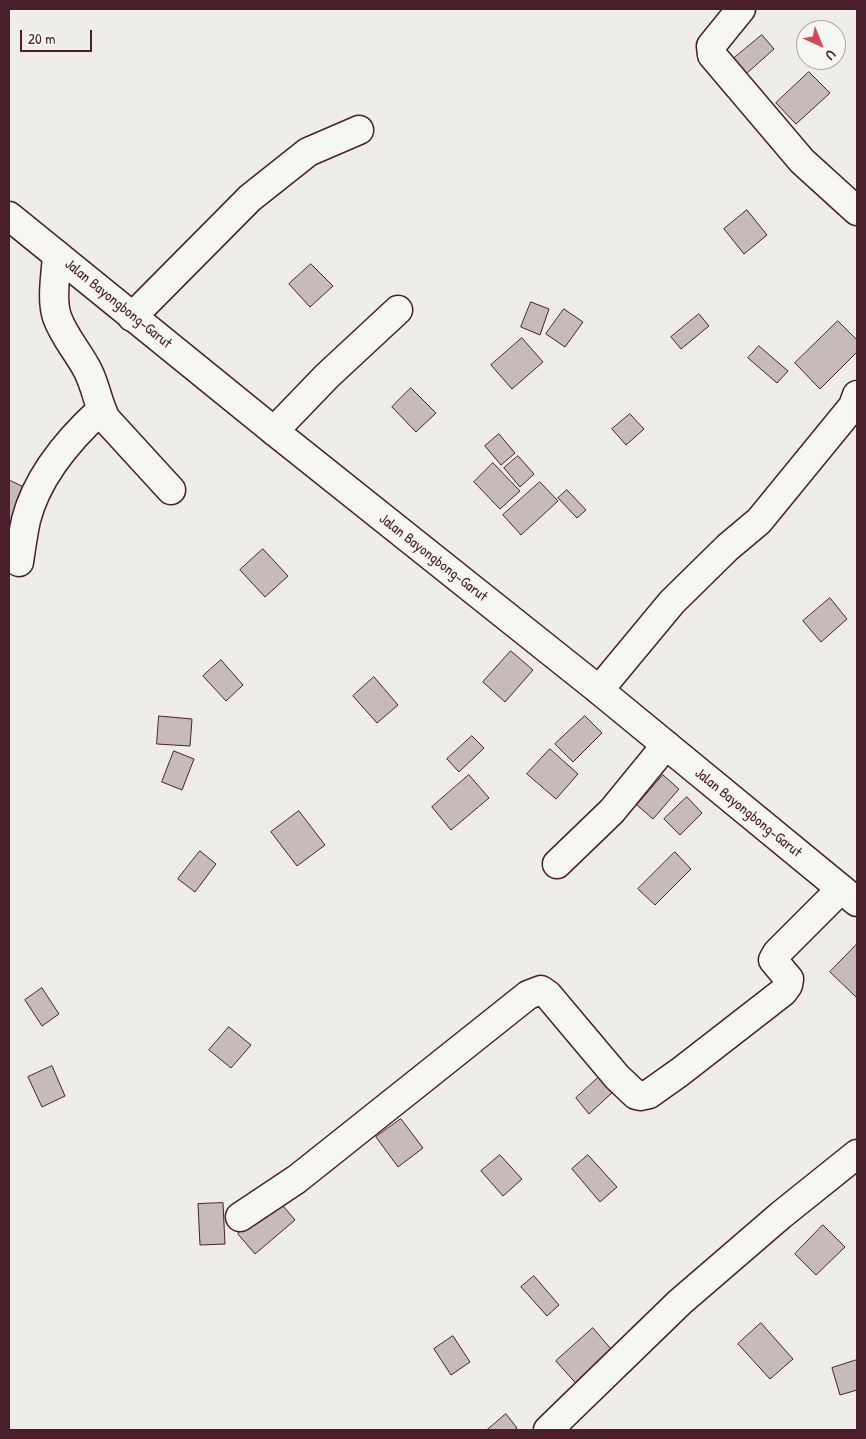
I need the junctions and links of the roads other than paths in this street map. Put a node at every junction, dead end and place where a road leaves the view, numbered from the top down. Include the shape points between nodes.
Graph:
1 (741, 9) edge
2 (359, 130) dead end
3 (857, 211) edge
4 (9, 216) edge
5 (57, 255) junction
6 (398, 310) dead end
7 (132, 317) junction
8 (857, 396) edge
9 (101, 410) junction
10 (274, 431) junction
11 (171, 490) dead end
12 (19, 562) dead end
13 (599, 690) junction
14 (666, 745) junction
15 (557, 864) dead end
16 (849, 895) edge
17 (857, 1154) edge
18 (240, 1217) dead end
19 (548, 1430) edge

1 - 3 street via 711,46 712,55 802,161
2 - 7 street via 308,152 250,198
4 - 5 street, Jalan Bayongbong-Garut
5 - 7 street, Jalan Bayongbong-Garut
5 - 9 street via 57,316 89,372
6 - 10 street
7 - 10 street, Jalan Bayongbong-Garut
8 - 13 street via 853,406 759,521 672,602
9 - 11 street
9 - 12 street via 73,438 42,482 26,520
10 - 13 street, Jalan Bayongbong-Garut
13 - 14 street, Jalan Bayongbong-Garut
14 - 15 street via 612,811
14 - 16 street, Jalan Bayongbong-Garut
16 - 18 street via 777,953 773,960 789,979 783,992 648,1094 636,1095 617,1077 541,990 528,995 297,1179
17 - 19 street via 680,1302

